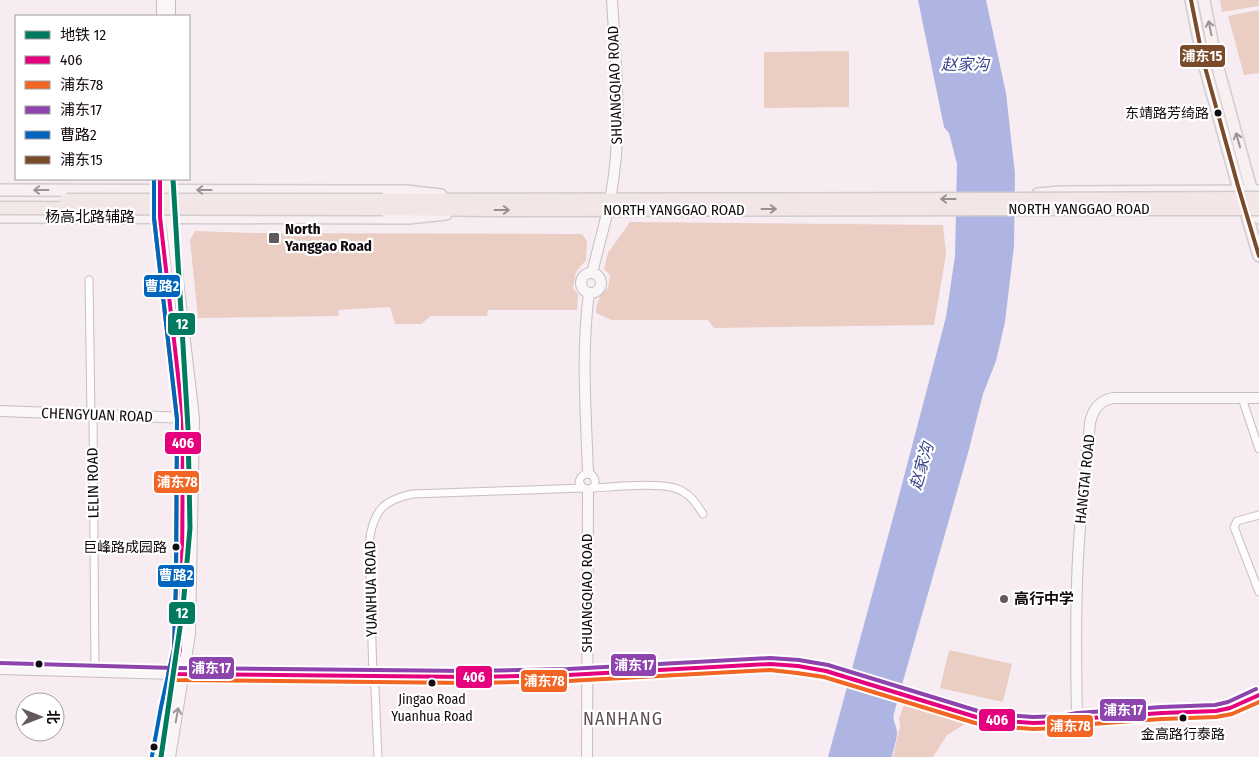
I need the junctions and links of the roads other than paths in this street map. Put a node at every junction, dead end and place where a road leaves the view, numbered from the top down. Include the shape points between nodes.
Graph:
1 (162, 0) edge
2 (170, 0) edge
3 (612, 0) edge
4 (1191, 0) edge
5 (1204, 0) edge
6 (162, 15) edge
7 (170, 15) edge
8 (165, 184) edge
9 (0, 190) edge
10 (1239, 191) junction
11 (1255, 192) edge
12 (0, 200) edge
13 (997, 204) junction
14 (383, 205) junction
15 (480, 205) junction
16 (609, 205) junction
17 (0, 208) edge
18 (1255, 215) edge
19 (0, 217) edge
20 (165, 217) junction
21 (1259, 256) edge
22 (592, 273) junction
23 (89, 280) dead end
24 (589, 293) junction
25 (1242, 398) junction
26 (1259, 398) edge
27 (0, 412) edge
28 (92, 415) junction
29 (188, 418) junction
30 (1259, 449) edge
31 (588, 473) junction
32 (588, 489) junction
33 (703, 514) dead end
34 (1259, 515) edge
35 (1259, 592) edge
36 (0, 669) edge
37 (95, 671) junction
38 (179, 674) junction
39 (587, 674) junction
40 (373, 676) junction
41 (1259, 695) edge
42 (1077, 719) junction
43 (158, 757) edge
44 (170, 757) edge
45 (378, 757) edge
46 (587, 757) edge

1 - 6 main road
2 - 7 main road
3 - 16 main road, SHUANGQIAO ROAD via 618,130
4 - 10 main road via 1203,60
11 -> 5 main road via 1215,57
8 -> 9 main road, 杨高北路辅路
15 -> 8 main road, 杨高北路辅路 via 406,191
8 - 20 main road
10 - 11 main road
10 - 13 main road, bridge via 1060,192
10 - 18 main road
11 - 13 highway, NORTH YANGGAO ROAD, bridge
11 - 18 main road
12 - 14 highway, NORTH YANGGAO ROAD, bridge
13 - 16 highway, NORTH YANGGAO ROAD
13 - 18 highway, NORTH YANGGAO ROAD, bridge
13 - 18 main road, bridge via 1059,215
14 - 15 highway, NORTH YANGGAO ROAD
14 - 17 highway, NORTH YANGGAO ROAD, bridge
15 - 16 highway, NORTH YANGGAO ROAD
15 - 20 main road, 杨高北路辅路 via 409,218
16 - 22 main road, SHUANGQIAO ROAD
18 - 21 main road
19 - 20 main road, 杨高北路辅路
20 - 29 main road
22 - 24 main road, SHUANGQIAO ROAD via 581,281
22 - 24 main road, SHUANGQIAO ROAD via 598,276 601,285 596,292
23 - 28 street, LELIN ROAD
24 - 31 main road, SHUANGQIAO ROAD via 584,356
25 - 26 main road, HANGTAI ROAD
25 - 30 street
25 - 42 main road, HANGTAI ROAD via 1113,398 1106,399 1095,408 1090,423 1078,559
27 - 28 main road, CHENGYUAN ROAD
28 - 29 main road, CHENGYUAN ROAD
28 - 37 street, LELIN ROAD
29 - 38 main road via 191,619
31 - 32 street via 596,479 596,484
31 - 32 street via 580,479 580,484
32 - 33 street, YUANHUA ROAD via 674,487 690,496
32 - 39 main road, SHUANGQIAO ROAD
32 - 40 street, YUANHUA ROAD via 413,494 388,501 370,530
34 - 35 street via 1237,521 1234,527
36 - 37 main road
37 - 38 main road
38 - 40 main road
38 - 43 main road
44 -> 38 main road
39 - 40 main road
39 - 42 main road via 770,664 808,667 976,717 1033,723
39 - 46 main road, SHUANGQIAO ROAD
40 - 45 street, YUANHUA ROAD
41 - 42 main road via 1216,711

